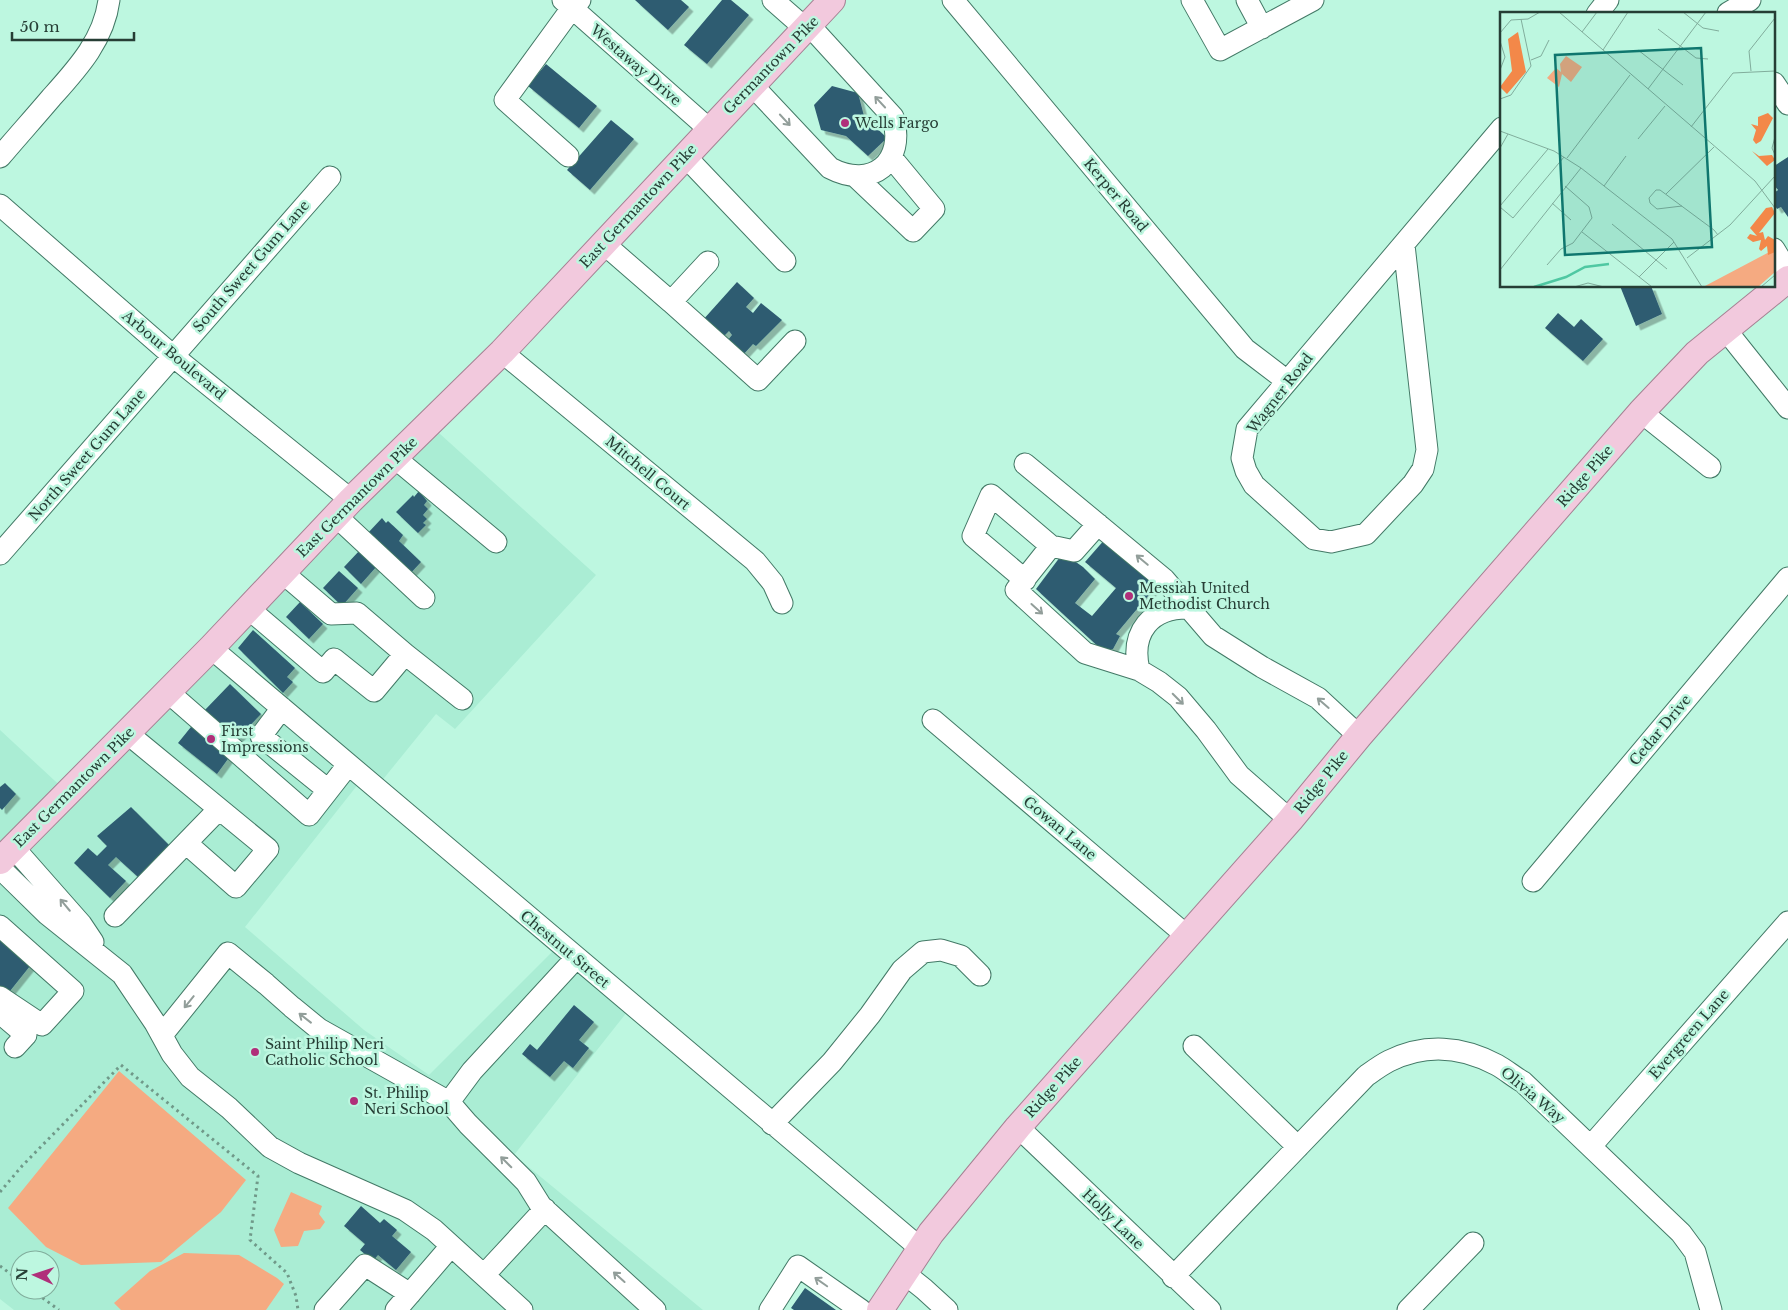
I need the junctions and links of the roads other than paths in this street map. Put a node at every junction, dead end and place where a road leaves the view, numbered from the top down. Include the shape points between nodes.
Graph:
1 (109, 0) edge
2 (773, 0) edge
3 (832, 0) edge
4 (953, 0) edge
5 (1192, 0) edge
6 (1247, 0) edge
7 (1313, 0) edge
8 (1608, 0) edge
9 (1720, 0) edge
10 (1750, 0) edge
11 (572, 3) edge
12 (1599, 12) edge
13 (1728, 12) edge
14 (1732, 12) edge
15 (809, 25) junction
16 (1262, 28) junction
17 (752, 85) junction
18 (1776, 86) edge
19 (1788, 104) edge
20 (709, 129) junction
21 (1500, 130) edge
22 (568, 156) dead end
23 (684, 156) junction
24 (0, 157) edge
25 (891, 157) junction
26 (330, 177) dead end
27 (856, 177) junction
28 (0, 205) edge
29 (604, 243) junction
30 (1404, 245) junction
31 (1776, 252) edge
32 (785, 261) dead end
33 (708, 262) dead end
34 (1788, 272) edge
35 (1788, 279) edge
36 (671, 302) junction
37 (1725, 329) junction
38 (795, 341) dead end
39 (502, 352) junction
40 (173, 356) junction
41 (1287, 381) junction
42 (1788, 408) edge
43 (1641, 412) junction
44 (395, 458) junction
45 (1025, 464) dead end
46 (1710, 467) dead end
47 (344, 508) junction
48 (1098, 524) junction
49 (496, 542) dead end
50 (1051, 546) junction
51 (0, 554) edge
52 (283, 573) junction
53 (1788, 578) edge
54 (1024, 580) junction
55 (424, 598) dead end
56 (782, 603) dead end
57 (1189, 608) junction
58 (249, 609) junction
59 (211, 648) junction
60 (406, 654) junction
61 (1139, 670) junction
62 (168, 692) junction
63 (462, 699) dead end
64 (282, 708) junction
65 (933, 720) dead end
66 (127, 733) junction
67 (1359, 736) junction
68 (348, 765) junction
69 (328, 790) junction
70 (219, 809) junction
71 (1290, 820) junction
72 (186, 844) junction
73 (5, 859) edge
74 (1533, 881) dead end
75 (115, 916) dead end
76 (1788, 922) edge
77 (0, 926) edge
78 (1187, 936) junction
79 (576, 958) junction
80 (980, 975) dead end
81 (0, 997) edge
82 (0, 1013) edge
83 (162, 1035) junction
84 (1194, 1046) dead end
85 (15, 1048) dead end
86 (449, 1102) junction
87 (772, 1124) junction
88 (1018, 1127) junction
89 (1591, 1146) junction
90 (1298, 1147) junction
91 (545, 1209) junction
92 (1473, 1243) dead end
93 (452, 1246) junction
94 (920, 1248) junction
95 (904, 1273) junction
96 (484, 1275) junction
97 (1174, 1277) junction
98 (410, 1294) junction
99 (325, 1310) edge
100 (396, 1310) edge
101 (522, 1310) edge
102 (655, 1310) edge
103 (770, 1310) edge
104 (861, 1310) edge
105 (880, 1310) edge
106 (948, 1310) edge
107 (1210, 1310) edge
108 (1408, 1310) edge
109 (1711, 1310) edge

1 - 24 street via 98,38 80,65
2 - 15 street via 798,22
3 - 15 main road, Germantown Pike
4 - 41 street, Kerper Road via 1244,349
5 - 16 street via 1220,50
6 - 16 street
7 - 16 street
8 - 12 street
9 - 13 street
10 - 14 street
11 - 20 street, Westaway Drive
11 - 22 street via 505,100
15 - 17 main road, Germantown Pike
25 -> 15 street via 897,144 893,116
17 - 20 main road, Germantown Pike
17 -> 27 street via 830,168
18 - 19 street
20 - 23 main road, East Germantown Pike
21 - 30 street, Wagner Road
23 - 29 main road, East Germantown Pike
23 - 32 street
25 - 27 street via 876,171
25 - 27 street via 934,208 913,231
26 - 40 street, South Sweet Gum Lane
28 - 40 street, Arbour Boulevard
29 - 36 street
29 - 39 main road, East Germantown Pike
30 - 41 street, Wagner Road
30 - 41 street, Wagner Road via 1427,450 1423,469 1413,484 1366,534 1330,542 1314,538 1254,485 1246,471 1242,458 1247,430
31 - 34 street
33 - 36 street
35 - 37 main road, Ridge Pike
36 - 38 street via 758,380
37 - 42 street
37 - 43 main road, Ridge Pike via 1697,353
39 - 44 main road, East Germantown Pike
39 - 56 street, Mitchell Court via 755,562 773,583
40 - 47 street, Arbour Boulevard
40 - 51 street, North Sweet Gum Lane
43 - 46 street
43 - 67 main road, Ridge Pike
44 - 47 main road, East Germantown Pike
44 - 49 street
45 - 48 street
47 - 52 main road, East Germantown Pike
47 - 55 street, Arbour Boulevard
48 - 50 street via 1074,551
57 -> 48 street via 1164,579
50 - 54 street
50 - 54 street via 991,495 973,536
52 - 58 main road, East Germantown Pike
52 - 60 street via 331,614 357,613
53 - 74 street, Cedar Drive
54 -> 61 street via 1016,590 1086,653
57 - 61 street via 1162,612 1142,630 1137,642
67 -> 57 street via 1318,698 1213,636
58 - 59 main road, East Germantown Pike
58 - 60 street via 322,672 334,659 374,691
59 - 62 main road, East Germantown Pike
59 - 64 street, Chestnut Street
60 - 63 street
61 -> 71 street via 1178,697 1239,775
62 - 66 main road, East Germantown Pike
62 - 69 street via 309,815
64 - 68 street, Chestnut Street
64 - 69 street via 261,736
65 - 78 street, Gowan Lane
66 - 70 street
66 - 73 main road, East Germantown Pike
67 - 71 main road, Ridge Pike
68 - 69 street
68 - 79 street, Chestnut Street
70 - 72 street
70 - 72 street via 268,850 236,887
71 - 78 main road, Ridge Pike
72 - 75 street
73 - 83 street via 81,924 103,959 122,974
76 - 89 street, Evergreen Lane
77 - 81 street via 72,991 42,1025
78 - 88 main road, Ridge Pike
79 - 86 street via 472,1071
79 - 87 street, Chestnut Street
80 - 87 street via 961,956 941,950 922,952 902,970 832,1062
82 - 85 street via 26,1035
86 -> 83 street via 319,1028 228,954
83 - 93 street via 190,1077 270,1147 405,1210
84 - 90 street
91 -> 86 street via 526,1182
87 - 94 street, Chestnut Street
88 - 94 main road, Ridge Pike
88 - 97 street, Holly Lane
89 - 90 street, Olivia Way via 1523,1082 1498,1065 1451,1048 1407,1053 1387,1062 1366,1076
89 - 109 street, Olivia Way via 1681,1232 1696,1252
90 - 97 street, Olivia Way
91 - 96 street
102 -> 91 street
92 - 108 street
93 - 96 street
93 - 98 street
94 - 95 main road, Ridge Pike
95 - 105 main road, Ridge Pike
95 - 106 street
96 - 101 street
97 - 107 street, Holly Lane
98 - 99 street via 366,1265
98 - 100 street
104 -> 103 street via 798,1266

